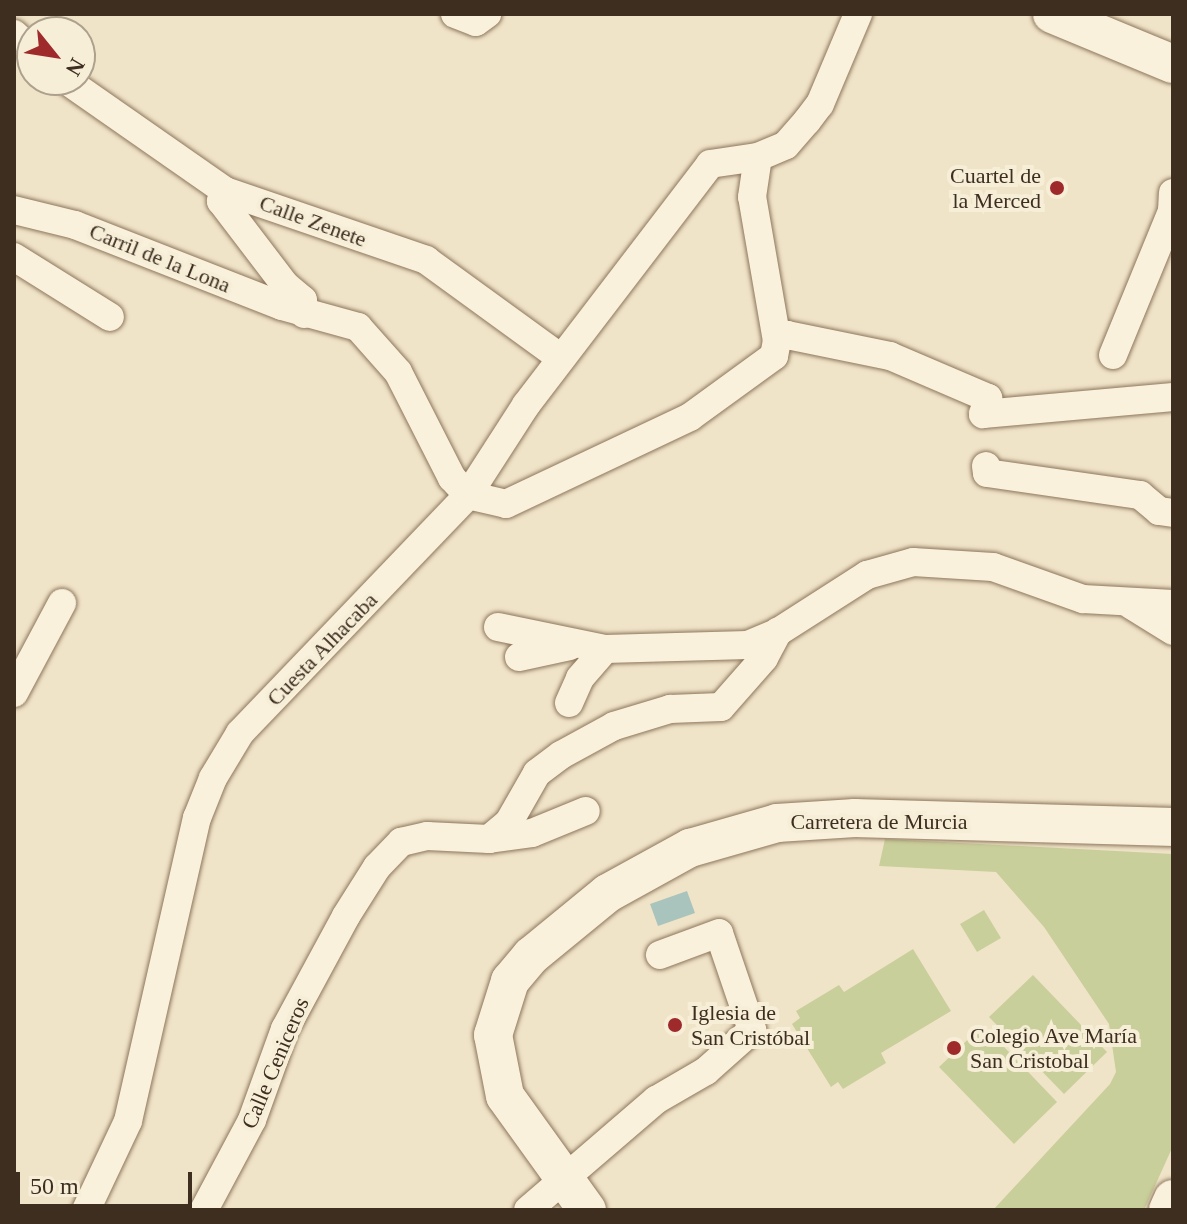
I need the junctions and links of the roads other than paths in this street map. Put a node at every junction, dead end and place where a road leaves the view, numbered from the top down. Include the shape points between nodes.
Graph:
1 (455, 14) edge
2 (487, 14) edge
3 (858, 14) edge
4 (1052, 14) edge
5 (1173, 64) edge
6 (89, 96) edge
7 (758, 157) junction
8 (225, 191) junction
9 (1173, 193) edge
10 (14, 210) edge
11 (14, 257) edge
12 (304, 314) junction
13 (110, 317) dead end
14 (777, 341) junction
15 (1113, 355) dead end
16 (561, 358) junction
17 (1173, 397) edge
18 (986, 466) dead end
19 (468, 495) junction
20 (1173, 513) edge
21 (1127, 601) junction
22 (62, 603) dead end
23 (1173, 604) edge
24 (498, 627) dead end
25 (1173, 631) edge
26 (778, 632) junction
27 (592, 646) junction
28 (519, 657) dead end
29 (14, 693) edge
30 (569, 703) dead end
31 (586, 811) dead end
32 (1173, 827) edge
33 (489, 839) junction
34 (660, 955) dead end
35 (577, 1195) edge
36 (86, 1210) edge
37 (204, 1210) edge
38 (528, 1210) edge

1 - 2 street via 476,22
3 - 7 street via 820,104 786,145
4 - 5 main road
6 - 8 street, Calle Zenete
7 - 14 street via 752,194
7 - 16 street, Cuesta Alhacaba via 710,164
8 - 12 street via 221,201 285,285 303,300
8 - 16 street, Calle Zenete via 426,260
9 - 15 street via 1172,211
10 - 12 street, Carril de la Lona via 75,225
11 - 13 street
12 - 19 street, Carril de la Lona via 350,322 387,356 452,478
14 - 17 street via 787,335 890,356 988,398 983,414
14 - 19 street via 774,356 656,435 506,504
16 - 19 street, Cuesta Alhacaba
18 - 20 street via 987,473 1140,495 1159,511
19 - 36 street, Cuesta Alhacaba via 240,733 213,778 185,858 128,1121
21 - 23 street
21 - 25 street
21 - 26 street via 1083,599 993,567 913,562 867,575
22 - 29 street
24 - 27 street
26 - 27 street via 748,645
26 - 33 street via 764,658 721,707 670,709 614,726 561,755 537,773 509,822
27 - 28 street
27 - 30 street
31 - 33 street via 532,833
32 - 35 main road, Carretera de Murcia via 815,819 735,832 646,869 531,956 510,981 495,1022 494,1059 505,1096
33 - 37 street, Calle Ceniceros via 427,836 401,842 377,867 285,1029 252,1120
34 - 35 street via 719,933 752,1030 706,1071 656,1100
35 - 38 street

